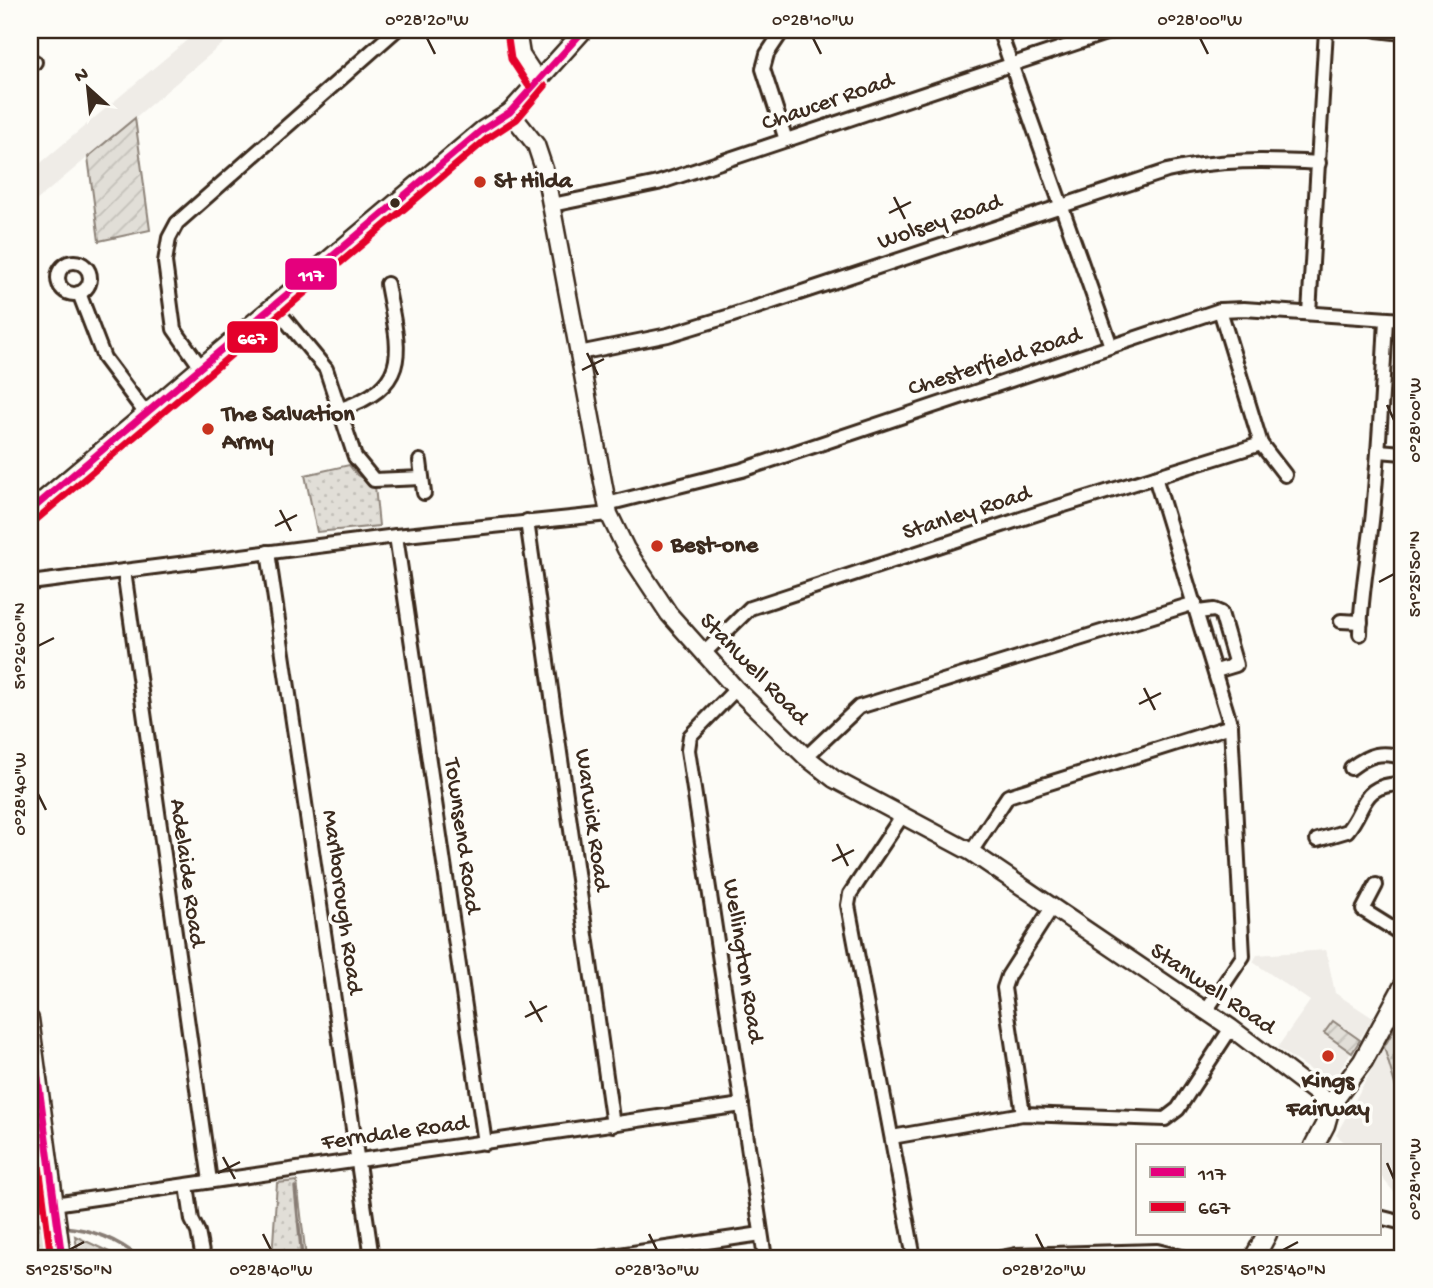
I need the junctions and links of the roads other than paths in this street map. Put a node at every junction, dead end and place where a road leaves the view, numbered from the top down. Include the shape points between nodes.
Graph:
1 (396, 30) edge
2 (517, 30) edge
3 (584, 30) edge
4 (783, 30) edge
5 (999, 30) edge
6 (1115, 30) edge
7 (1326, 30) edge
8 (1377, 30) edge
9 (1403, 33) edge
10 (1011, 64) junction
11 (537, 79) junction
12 (510, 112) junction
13 (786, 140) junction
14 (1319, 163) junction
15 (552, 205) junction
16 (1061, 205) junction
17 (387, 284) dead end
18 (79, 293) dead end
19 (273, 305) junction
20 (1220, 310) junction
21 (1309, 313) junction
22 (1386, 319) junction
23 (1403, 320) edge
24 (1111, 346) junction
25 (579, 353) junction
26 (201, 366) junction
27 (341, 409) junction
28 (146, 414) junction
29 (1261, 444) junction
30 (1379, 451) junction
31 (1403, 453) edge
32 (420, 461) dead end
33 (1285, 475) dead end
34 (1155, 477) junction
35 (422, 478) junction
36 (424, 493) dead end
37 (608, 509) junction
38 (30, 511) edge
39 (527, 521) junction
40 (396, 536) junction
41 (268, 552) junction
42 (124, 571) junction
43 (30, 583) edge
44 (1196, 608) junction
45 (1340, 621) dead end
46 (703, 654) junction
47 (1216, 671) junction
48 (736, 689) junction
49 (1231, 726) junction
50 (806, 757) junction
51 (1403, 758) edge
52 (1351, 768) dead end
53 (1403, 784) edge
54 (902, 816) junction
55 (1317, 840) dead end
56 (971, 852) junction
57 (1376, 885) dead end
58 (1051, 909) junction
59 (1403, 935) edge
60 (1403, 987) edge
61 (1206, 1011) junction
62 (30, 1019) edge
63 (1231, 1028) junction
64 (1331, 1104) junction
65 (742, 1105) junction
66 (1023, 1114) junction
67 (613, 1125) junction
68 (892, 1138) junction
69 (485, 1143) junction
70 (1315, 1144) edge
71 (359, 1161) junction
72 (211, 1181) junction
73 (187, 1185) junction
74 (1380, 1217) edge
75 (56, 1218) junction
76 (1403, 1223) edge
77 (761, 1234) junction
78 (1266, 1236) edge
79 (62, 1258) edge
80 (203, 1258) edge
81 (372, 1258) edge
82 (599, 1258) edge
83 (765, 1258) edge
84 (914, 1258) edge
85 (1001, 1258) edge
86 (1186, 1258) edge
87 (1254, 1258) edge

1 - 26 street via 177,223 169,237 165,262 174,330
2 - 11 street via 521,55
3 - 11 street
4 - 13 street via 763,69
5 - 10 street
6 - 10 street, Chaucer Road
7 - 14 street
8 - 9 street
10 - 13 street, Chaucer Road
10 - 16 street
11 - 12 street
12 - 15 street, Stanwell Road via 541,155
12 - 19 street via 482,130
13 - 15 street, Chaucer Road via 658,183
14 - 16 street, Wolsey Road via 1248,159 1198,164
14 - 21 street
15 - 25 street, Stanwell Road
16 - 24 street
16 - 25 street, Wolsey Road via 730,316 668,335
17 - 27 street via 398,348 394,371 381,391
18 - 28 street via 104,358
19 - 26 street
19 - 27 street via 326,369
20 - 21 street, Chesterfield Road
20 - 24 street, Chesterfield Road
20 - 29 street
21 - 22 street, Chesterfield Road
22 - 23 street, Chesterfield Road
22 - 30 street
24 - 37 street, Chesterfield Road via 743,470
25 - 37 street, Stanwell Road
26 - 28 street
27 - 35 street via 355,457 374,480
28 - 38 street
29 - 33 street
29 - 34 street, Stanley Road
30 - 31 street
30 - 45 street via 1360,628
32 - 35 street
34 - 44 street
34 - 46 street, Stanley Road via 750,608
35 - 36 street
37 - 39 street, Chesterfield Road
37 - 46 street, Stanwell Road via 615,531 647,583
39 - 40 street, Chesterfield Road
39 - 67 street, Warwick Road
40 - 41 street, Chesterfield Road
40 - 69 street, Townsend Road
41 - 42 street, Chesterfield Road
41 - 71 street, Marlborough Road
42 - 43 street, Chesterfield Road
42 - 72 street, Adelaide Road
44 - 47 street
44 - 47 street via 1221,612 1236,665
44 - 50 street via 859,706
46 - 48 street, Stanwell Road
47 - 49 street
48 - 50 street, Stanwell Road
48 - 65 street, Wellington Road via 690,736 688,750
49 - 56 street via 1008,796
49 - 61 street via 1243,956
50 - 54 street, Stanwell Road via 834,779
51 - 52 street via 1387,753 1367,757
53 - 55 street via 1376,789 1360,804 1347,831
54 - 56 street, Stanwell Road
54 - 68 street via 850,894 848,905
56 - 58 street, Stanwell Road
57 - 59 street via 1360,915
58 - 61 street, Stanwell Road
58 - 66 street via 1004,988
60 - 64 main road via 1363,1061
61 - 63 street, Stanwell Road
62 - 75 street
63 - 64 street, Stanwell Road
63 - 66 street via 1178,1109 1165,1119
64 - 70 main road
65 - 67 street, Ferndale Road
65 - 77 street, Wellington Road
66 - 68 street
67 - 69 street, Ferndale Road
68 - 84 street
69 - 71 street, Ferndale Road
71 - 72 street, Ferndale Road
71 - 81 street, Marlborough Road
72 - 73 street, Ferndale Road
73 - 75 street, Ferndale Road
73 - 80 street
74 - 76 street
75 - 79 street
77 - 82 street
77 - 83 street, Wellington Road
78 - 87 main road
85 - 86 street via 1157,1251

